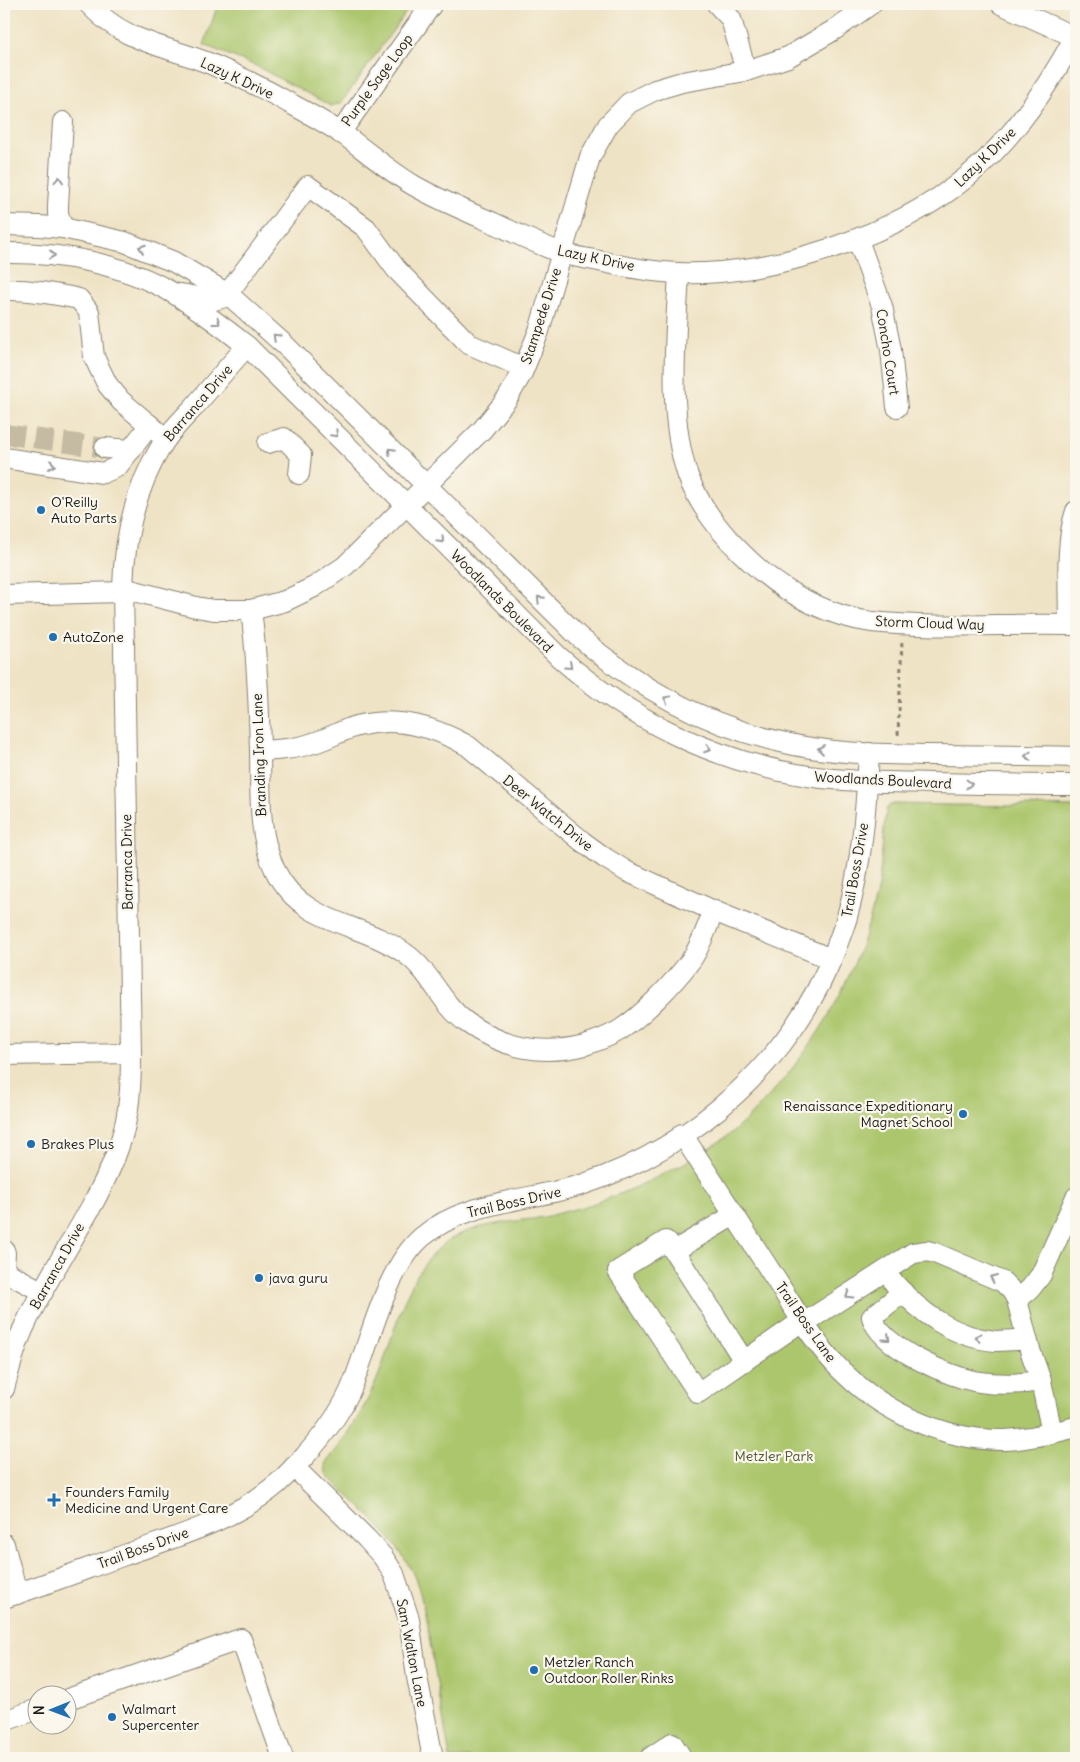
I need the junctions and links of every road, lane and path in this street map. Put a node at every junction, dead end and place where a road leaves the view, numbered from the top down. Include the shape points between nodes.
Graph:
1 (89, 4) edge
2 (432, 4) edge
3 (717, 4) edge
4 (871, 4) edge
5 (1001, 4) edge
6 (1076, 36) edge
7 (746, 70) junction
8 (63, 122) dead end
9 (340, 132) junction
10 (4, 225) edge
11 (63, 228) junction
12 (858, 240) junction
13 (4, 253) edge
14 (562, 253) junction
15 (679, 273) junction
16 (4, 290) edge
17 (172, 292) junction
18 (228, 294) junction
19 (247, 346) junction
20 (524, 368) junction
21 (897, 408) dead end
22 (150, 425) junction
23 (166, 439) junction
24 (268, 442) dead end
25 (105, 448) tunnel mouth
26 (131, 450) junction
27 (4, 458) edge
28 (299, 474) dead end
29 (426, 486) junction
30 (407, 505) junction
31 (1076, 511) edge
32 (123, 590) junction
33 (4, 595) edge
34 (251, 610) junction
35 (1073, 625) edge
36 (902, 639) dead end
37 (888, 735) dead end
38 (898, 735) junction
39 (908, 736) dead end
40 (260, 751) junction
41 (869, 753) junction
42 (1076, 757) edge
43 (868, 781) junction
44 (1076, 785) edge
45 (714, 911) junction
46 (831, 959) junction
47 (131, 1054) junction
48 (4, 1055) edge
49 (682, 1134) junction
50 (1076, 1197) edge
51 (734, 1215) junction
52 (4, 1250) edge
53 (674, 1251) junction
54 (4, 1271) edge
55 (885, 1272) junction
56 (42, 1292) junction
57 (903, 1292) junction
58 (1018, 1300) junction
59 (803, 1322) junction
60 (1026, 1339) junction
61 (744, 1361) junction
62 (1041, 1381) junction
63 (4, 1389) edge
64 (1076, 1427) edge
65 (1052, 1433) junction
66 (294, 1467) junction
67 (4, 1544) edge
68 (10, 1596) edge
69 (78, 1696) edge
70 (28, 1713) edge
71 (4, 1721) edge
72 (282, 1758) edge
73 (433, 1758) edge
74 (650, 1758) edge
75 (682, 1758) edge

1 - 9 street, Lazy K Drive via 99,16 130,36 243,78
2 - 9 street, Purple Sage Loop
3 - 7 street via 731,19
4 - 7 street, Stampede Drive via 788,58
5 - 6 street
6 - 12 street, Lazy K Drive via 1013,132 969,176 930,203
7 - 14 street, Stampede Drive via 655,90 630,103 618,114 590,156
11 -> 8 street via 58,205
9 - 14 street, Lazy K Drive via 413,185
10 - 11 street, Woodlands Boulevard
18 -> 11 street, Woodlands Boulevard via 181,265 150,252 116,240
12 - 15 street, Lazy K Drive via 751,267
12 - 21 street, Concho Court via 882,306 891,350
13 -> 17 street, Woodlands Boulevard via 42,254 102,265
14 - 15 street, Lazy K Drive via 621,266
14 - 20 street, Stampede Drive via 539,332
15 - 35 street, Storm Cloud Way via 675,366 676,416 681,446 688,476 703,504 718,528 745,557 773,581 803,598 838,615 871,622
16 - 22 street via 79,299 89,312 94,357 107,384
17 - 18 street via 214,300
17 -> 19 street, Woodlands Boulevard
18 - 20 street via 308,186 366,228 396,269 469,344
29 -> 18 street, Woodlands Boulevard via 275,335
19 - 23 street, Barranca Drive
19 -> 30 street, Woodlands Boulevard
20 - 29 street, Stampede Drive via 499,410
22 - 23 street
22 - 26 street
23 - 32 street, Barranca Drive via 150,467 134,508 125,549
24 - 28 street via 284,438 301,455
25 - 26 street
27 -> 26 street via 103,472 117,467
29 - 30 street, Stampede Drive
41 -> 29 street, Woodlands Boulevard via 781,742 712,720 652,691 578,636
30 - 34 street, Stampede Drive via 344,566 314,587 285,602
30 -> 43 street, Woodlands Boulevard via 559,657 604,694 641,717 698,746 753,764 809,776
31 - 35 street via 1070,546
32 - 33 street, Stampede Drive
32 - 34 street, Stampede Drive via 196,608
32 - 47 street, Barranca Drive
34 - 40 street, Branding Iron Lane
36 - 38 path
37 - 38 path
38 - 39 path
40 - 45 street, Deer Watch Drive via 291,749 356,726 382,722 423,726 448,734 468,746 604,858
40 - 45 street, Branding Iron Lane via 260,820 266,845 283,885 309,910 406,954 464,1021 509,1045 530,1050 553,1050 598,1041 619,1031 642,1012 692,959
42 -> 41 street, Woodlands Boulevard
41 - 43 street, Trail Boss Drive
43 -> 44 street, Woodlands Boulevard
43 - 46 street, Trail Boss Drive via 857,876 847,920
45 - 46 street, Deer Watch Drive
46 - 49 street, Trail Boss Drive via 796,1025 770,1059 716,1111
47 - 48 street
47 - 56 street, Barranca Drive via 131,1086 121,1139 91,1207
49 - 51 street, Trail Boss Lane
49 - 66 street, Trail Boss Drive via 652,1154 612,1173 555,1193 464,1212 431,1229 418,1240 394,1275 348,1394 334,1420
50 - 58 street via 1040,1275
51 - 53 street
51 - 59 street, Trail Boss Lane
52 - 54 street
53 - 61 street
53 - 61 street via 666,1241 618,1271 698,1393
54 - 56 street
55 - 57 street
58 -> 55 street via 1003,1282 926,1251 913,1253
55 -> 59 street
56 - 63 street, Barranca Drive via 18,1343
60 -> 57 street via 996,1341 959,1332 940,1324
57 -> 62 street via 872,1317 875,1326 904,1351 959,1378 1012,1384
58 - 60 street
59 - 61 street
59 - 65 street, Trail Boss Lane via 860,1388 905,1416 932,1427 981,1438 1004,1440
60 - 62 street
62 - 65 street
64 - 65 street, Trail Boss Lane
66 - 68 street, Trail Boss Drive via 260,1497 218,1521
66 - 73 street, Sam Walton Lane via 367,1539 394,1574 409,1619
67 - 68 street
69 - 72 street via 240,1640
70 - 71 street
74 - 75 street via 672,1743

